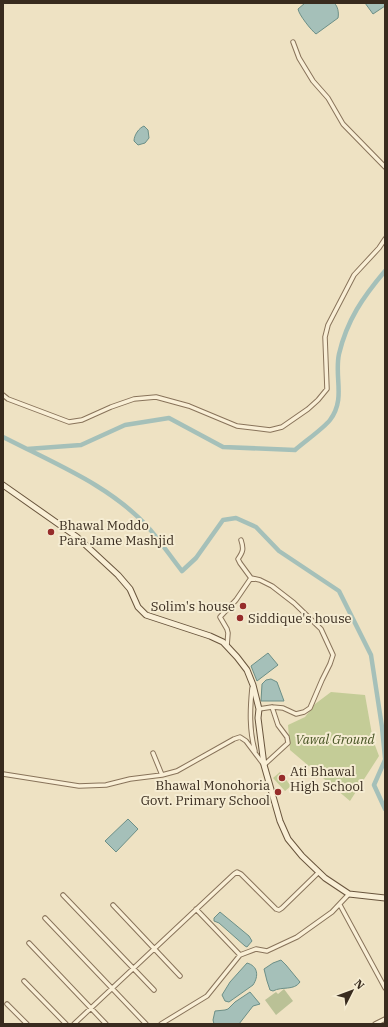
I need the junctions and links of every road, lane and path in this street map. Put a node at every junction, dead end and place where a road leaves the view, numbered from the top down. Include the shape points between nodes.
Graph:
1 (293, 42) dead end
2 (385, 167) edge
3 (385, 239) edge
4 (3, 395) edge
5 (3, 485) edge
6 (241, 540) dead end
7 (251, 578) junction
8 (226, 646) junction
9 (253, 685) junction
10 (272, 707) junction
11 (259, 709) junction
12 (154, 753) dead end
13 (255, 753) junction
14 (264, 766) junction
15 (3, 774) edge
16 (162, 775) junction
17 (319, 872) junction
18 (349, 894) junction
19 (63, 895) dead end
20 (385, 898) edge
21 (113, 905) dead end
22 (340, 905) junction
23 (196, 909) junction
24 (45, 918) dead end
25 (29, 942) dead end
26 (154, 949) junction
27 (240, 955) junction
28 (133, 969) junction
29 (180, 976) dead end
30 (24, 981) dead end
31 (112, 988) junction
32 (385, 988) edge
33 (154, 990) dead end
34 (7, 1004) dead end
35 (90, 1008) junction
36 (385, 1019) edge
37 (27, 1024) edge
38 (66, 1024) edge
39 (74, 1024) edge
40 (106, 1024) edge
41 (146, 1024) edge
42 (161, 1024) edge
43 (375, 1024) edge

1 - 2 street via 299,58 339,118
3 - 4 street via 354,275 328,324 325,337 327,389 318,400 282,427 270,430 237,426 189,406 156,397 134,400 82,420 69,422
5 - 8 main road via 77,537 118,575 146,615 210,636
6 - 7 street via 244,548 238,559
7 - 8 street via 220,617 228,633
7 - 10 street via 272,586 294,603 321,629 333,655 310,708 296,714 283,708
8 - 9 main road via 247,670
9 - 11 main road
9 - 13 street via 250,711
10 - 11 street
10 - 14 street via 288,743
11 - 14 main road
12 - 16 street
13 - 14 street
13 - 16 street via 240,737 177,771
14 - 17 main road via 288,839
15 - 16 street via 79,786 106,785
17 - 18 main road
17 - 23 street via 279,910 237,872
18 - 20 main road
18 - 22 street
19 - 28 street
21 - 26 street
22 - 27 street via 297,937 268,952 256,949
22 - 32 street
23 - 26 street
23 - 27 street
24 - 31 street
25 - 35 street
26 - 28 street
26 - 29 street
27 - 42 street via 207,996
28 - 31 street
28 - 33 street
30 - 38 street
31 - 35 street
31 - 41 street
34 - 37 street
35 - 39 street
35 - 40 street
36 - 43 street

